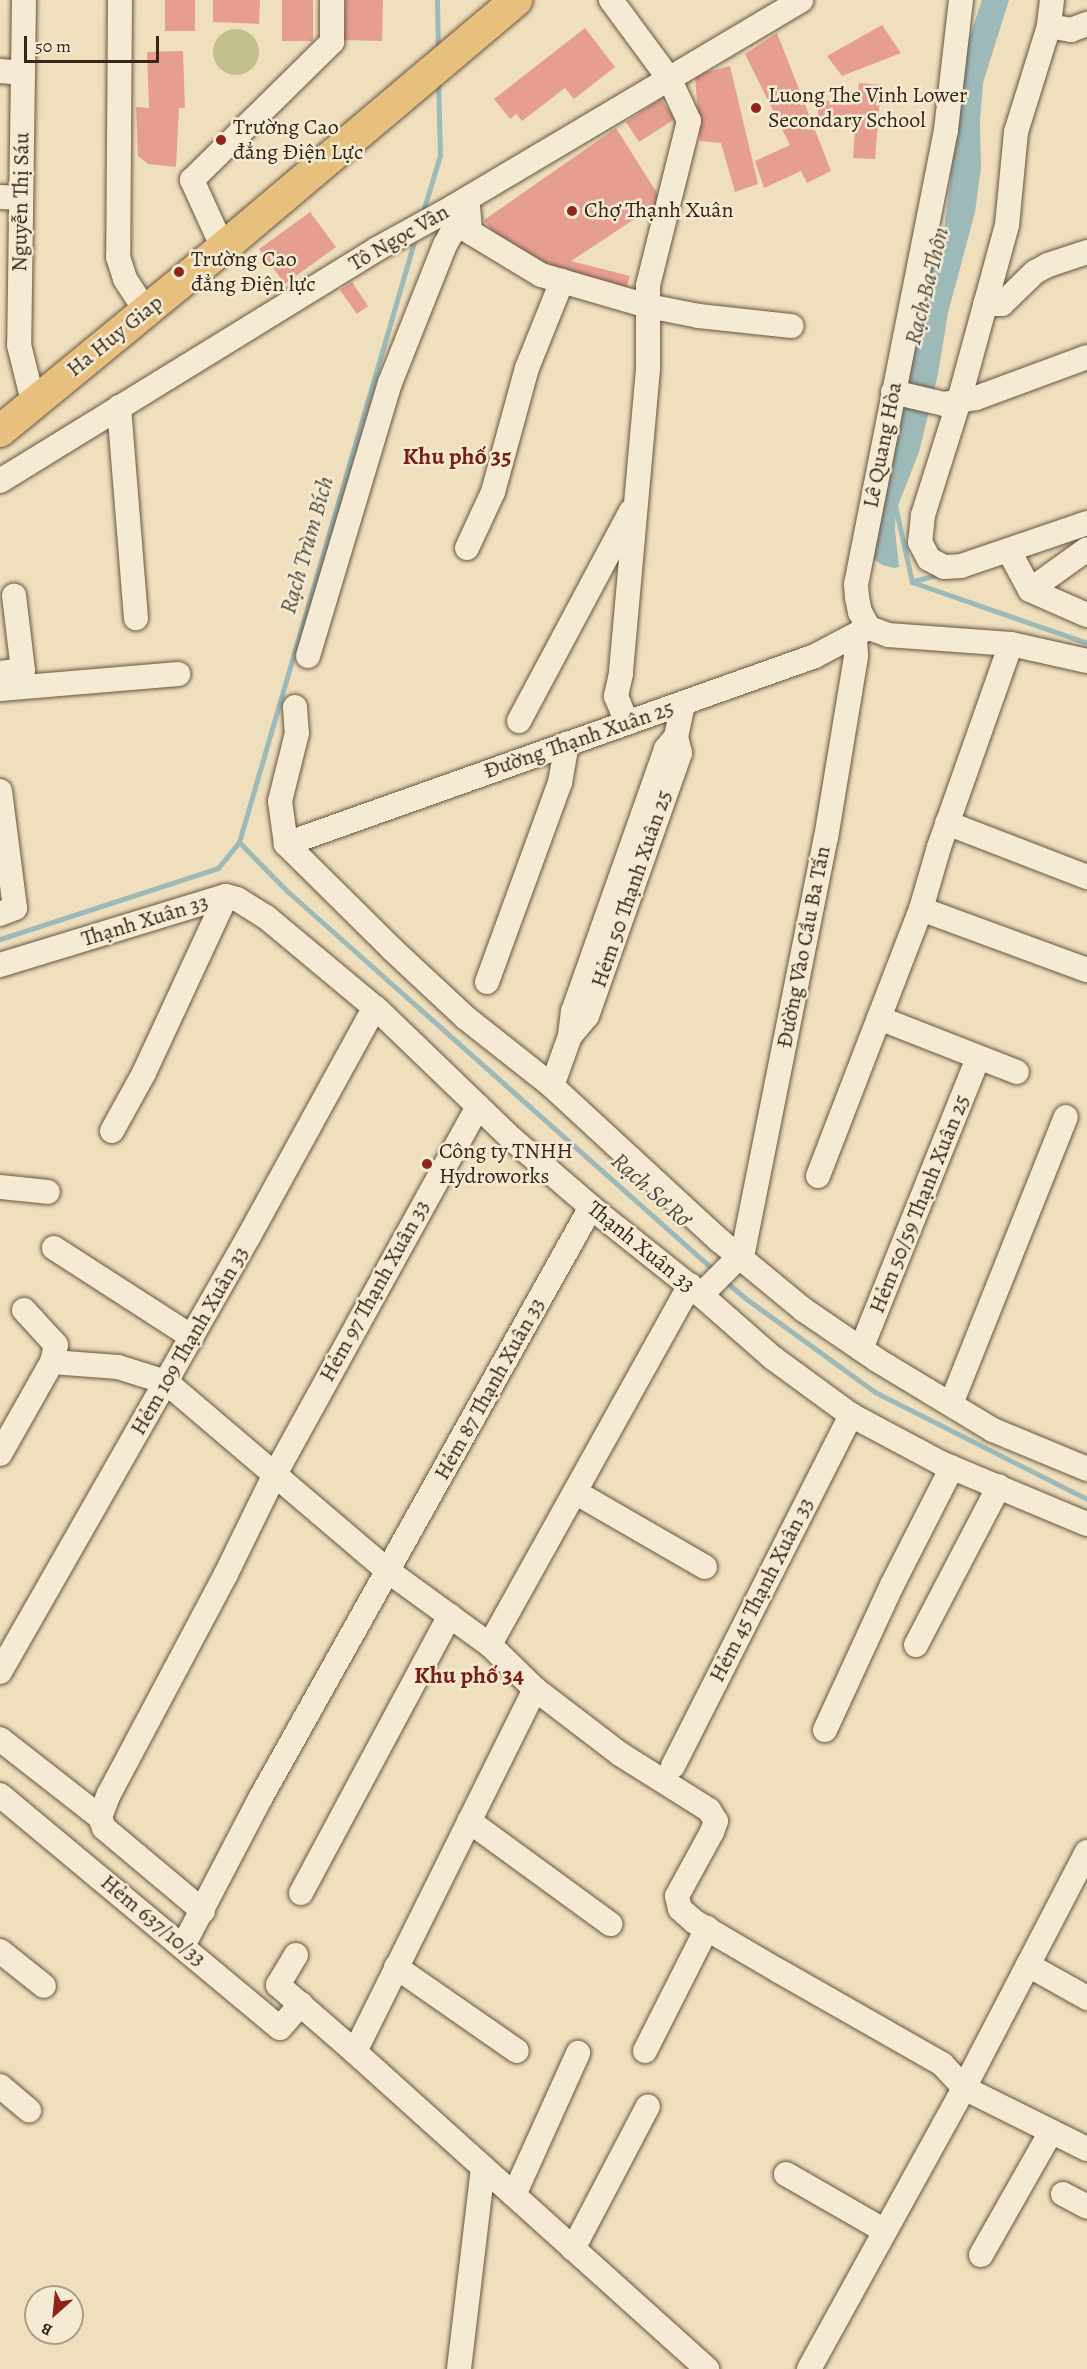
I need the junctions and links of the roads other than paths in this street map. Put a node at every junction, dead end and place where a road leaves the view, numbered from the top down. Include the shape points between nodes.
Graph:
1 (120, 0) edge
2 (332, 0) edge
3 (516, 0) edge
4 (611, 0) edge
5 (801, 0) edge
6 (1052, 0) edge
7 (19, 1) edge
8 (960, 2) edge
9 (772, 7) edge
10 (1087, 24) edge
11 (1048, 26) junction
12 (11, 72) edge
13 (670, 80) junction
14 (11, 198) edge
15 (463, 208) junction
16 (223, 249) junction
17 (1087, 252) edge
18 (562, 281) junction
19 (985, 304) junction
20 (648, 306) junction
21 (146, 311) junction
22 (791, 326) dead end
23 (1087, 357) edge
24 (898, 394) junction
25 (33, 401) junction
26 (952, 402) junction
27 (119, 407) junction
28 (3, 425) edge
29 (0, 481) edge
30 (637, 501) junction
31 (1087, 523) edge
32 (467, 548) dead end
33 (1087, 549) edge
34 (1009, 551) junction
35 (1030, 590) junction
36 (14, 596) dead end
37 (1087, 615) edge
38 (136, 618) dead end
39 (862, 632) junction
40 (1011, 644) junction
41 (308, 656) dead end
42 (1087, 661) edge
43 (0, 673) edge
44 (178, 674) dead end
45 (0, 689) edge
46 (683, 703) junction
47 (295, 707) dead end
48 (519, 720) dead end
49 (627, 723) junction
50 (567, 744) junction
51 (0, 790) edge
52 (947, 823) junction
53 (286, 844) junction
54 (1087, 877) edge
55 (226, 896) junction
56 (921, 909) junction
57 (0, 914) edge
58 (0, 965) edge
59 (1087, 970) edge
60 (487, 982) dead end
61 (375, 1007) junction
62 (879, 1018) junction
63 (978, 1058) junction
64 (1017, 1072) dead end
65 (552, 1086) junction
66 (478, 1107) junction
67 (1066, 1117) dead end
68 (112, 1131) dead end
69 (818, 1176) dead end
70 (0, 1187) edge
71 (48, 1192) dead end
72 (591, 1207) junction
73 (54, 1248) dead end
74 (742, 1257) junction
75 (696, 1290) junction
76 (24, 1310) dead end
77 (192, 1337) junction
78 (861, 1349) junction
79 (52, 1362) junction
80 (166, 1382) junction
81 (951, 1404) junction
82 (851, 1415) junction
83 (0, 1454) edge
84 (952, 1467) junction
85 (1087, 1469) edge
86 (274, 1476) junction
87 (999, 1486) junction
88 (575, 1492) junction
89 (1087, 1524) edge
90 (705, 1567) dead end
91 (388, 1571) junction
92 (450, 1615) junction
93 (490, 1645) junction
94 (915, 1645) dead end
95 (0, 1672) edge
96 (535, 1689) junction
97 (825, 1730) dead end
98 (0, 1739) edge
99 (673, 1766) dead end
100 (0, 1795) edge
101 (100, 1817) junction
102 (469, 1821) junction
103 (1087, 1852) edge
104 (301, 1893) dead end
105 (203, 1911) junction
106 (610, 1924) dead end
107 (707, 1929) junction
108 (183, 1946) junction
109 (0, 1951) edge
110 (296, 1955) dead end
111 (1028, 1965) junction
112 (396, 1967) junction
113 (44, 1986) dead end
114 (1087, 1998) edge
115 (301, 2004) junction
116 (645, 2050) dead end
117 (517, 2051) dead end
118 (355, 2052) junction
119 (578, 2053) dead end
120 (0, 2086) edge
121 (964, 2088) junction
122 (648, 2106) dead end
123 (29, 2110) dead end
124 (1051, 2132) junction
125 (1084, 2141) edge
126 (483, 2167) junction
127 (786, 2174) dead end
128 (1063, 2194) dead end
129 (514, 2195) junction
130 (1087, 2207) edge
131 (885, 2231) junction
132 (573, 2248) junction
133 (981, 2254) dead end
134 (459, 2369) edge
135 (707, 2369) edge
136 (808, 2369) edge

1 - 21 street via 118,257 125,279
2 - 16 street via 332,42 192,180
3 - 16 main road, Ha Huy Giap
4 - 13 street
5 - 9 street, Tô Ngọc Vân
6 - 11 street
7 - 12 street, Nguyễn Thị Sáu
8 - 24 street, Lê Quang Hòa via 946,130
9 - 13 street, Tô Ngọc Vân
10 - 11 street via 1071,30
11 - 19 street via 1016,132 1007,225
12 - 14 street, Nguyễn Thị Sáu
13 - 15 street, Tô Ngọc Vân
13 - 20 street via 689,121 648,286
14 - 25 street, Nguyễn Thị Sáu via 19,345
15 - 18 street via 470,232 541,275
15 - 27 street, Tô Ngọc Vân via 377,249
15 - 41 street via 390,383
16 - 21 main road, Ha Huy Giap
17 - 19 street via 1035,272 1002,304
18 - 20 street
18 - 32 street via 527,368 493,492
19 - 26 street
20 - 22 street
20 - 30 street via 648,369
21 - 25 main road, Ha Huy Giap
23 - 26 street via 976,398
24 - 26 street
24 - 39 street, Lê Quang Hòa via 856,584
25 - 28 main road, Ha Huy Giap
26 - 34 street via 923,515 920,542 929,559 944,567 961,566
27 - 29 street, Tô Ngọc Vân
27 - 38 street
30 - 48 street
30 - 49 street via 616,696
31 - 34 street
33 - 35 street
34 - 35 street
35 - 37 street
36 - 43 street via 23,670
39 - 40 street
39 - 46 street, Đường Thạnh Xuân 25 via 814,656
39 - 74 street, Đường Vào Cầu Ba Tấn via 826,838
40 - 42 street
40 - 52 street
44 - 45 street
46 - 49 street, Đường Thạnh Xuân 25
46 - 65 street, Hẻm 50 Thạnh Xuân 25 via 676,737 666,749 577,1000 570,1036
47 - 53 street via 297,733 280,801
49 - 50 street, Đường Thạnh Xuân 25
50 - 53 street, Đường Thạnh Xuân 25
50 - 60 street via 560,783
51 - 57 street via 15,908
52 - 54 street
52 - 56 street
53 - 65 street via 466,1018
55 - 58 street, Thạnh Xuân 33
55 - 61 street, Thạnh Xuân 33 via 266,917
55 - 68 street via 144,1073
56 - 59 street
56 - 62 street
61 - 66 street, Thạnh Xuân 33
61 - 77 street, Hẻm 109 Thạnh Xuân 33
62 - 63 street
62 - 69 street
63 - 64 street
63 - 78 street, Hẻm 50/59 Thạnh Xuân 25
65 - 74 street via 613,1145
66 - 72 street, Thạnh Xuân 33
66 - 86 street, Hẻm 97 Thạnh Xuân 33
67 - 81 street
70 - 71 street
72 - 75 street, Thạnh Xuân 33
72 - 91 street, Hẻm 87 Thạnh Xuân 33
73 - 77 street
74 - 75 street
74 - 78 street via 804,1310
75 - 82 street, Thạnh Xuân 33 via 773,1358
75 - 88 street
76 - 79 street via 56,1345
77 - 80 street, Hẻm 109 Thạnh Xuân 33
78 - 81 street
79 - 80 street via 118,1367
79 - 83 street
80 - 86 street
80 - 95 street, Hẻm 109 Thạnh Xuân 33
81 - 85 street via 993,1430
82 - 84 street, Thạnh Xuân 33
82 - 99 street, Hẻm 45 Thạnh Xuân 33
84 - 87 street, Thạnh Xuân 33
84 - 97 street
86 - 91 street
86 - 101 street, Hẻm 97 Thạnh Xuân 33
87 - 89 street, Thạnh Xuân 33
87 - 94 street
88 - 90 street
88 - 93 street
91 - 92 street
91 - 105 street, Hẻm 87 Thạnh Xuân 33 via 261,1797
92 - 93 street
92 - 104 street
93 - 96 street
96 - 102 street
96 - 107 street via 620,1754 709,1810 716,1821 712,1832 677,1896 680,1909
98 - 101 street
100 - 108 street, Hẻm 637/10/33
101 - 105 street via 104,1828
102 - 106 street
102 - 112 street
103 - 111 street
105 - 108 street, Hẻm 87 Thạnh Xuân 33
107 - 116 street
107 - 121 street via 942,2064
108 - 115 street, Hẻm 637/10/33 via 280,2028
109 - 113 street
110 - 115 street via 278,1985
111 - 114 street
111 - 121 street
112 - 117 street
112 - 118 street
115 - 118 street
118 - 126 street
119 - 129 street
120 - 123 street
121 - 124 street
121 - 131 street
122 - 132 street
124 - 125 street
124 - 133 street
126 - 129 street
126 - 134 street
127 - 131 street
128 - 130 street
129 - 132 street
131 - 136 street
132 - 135 street

